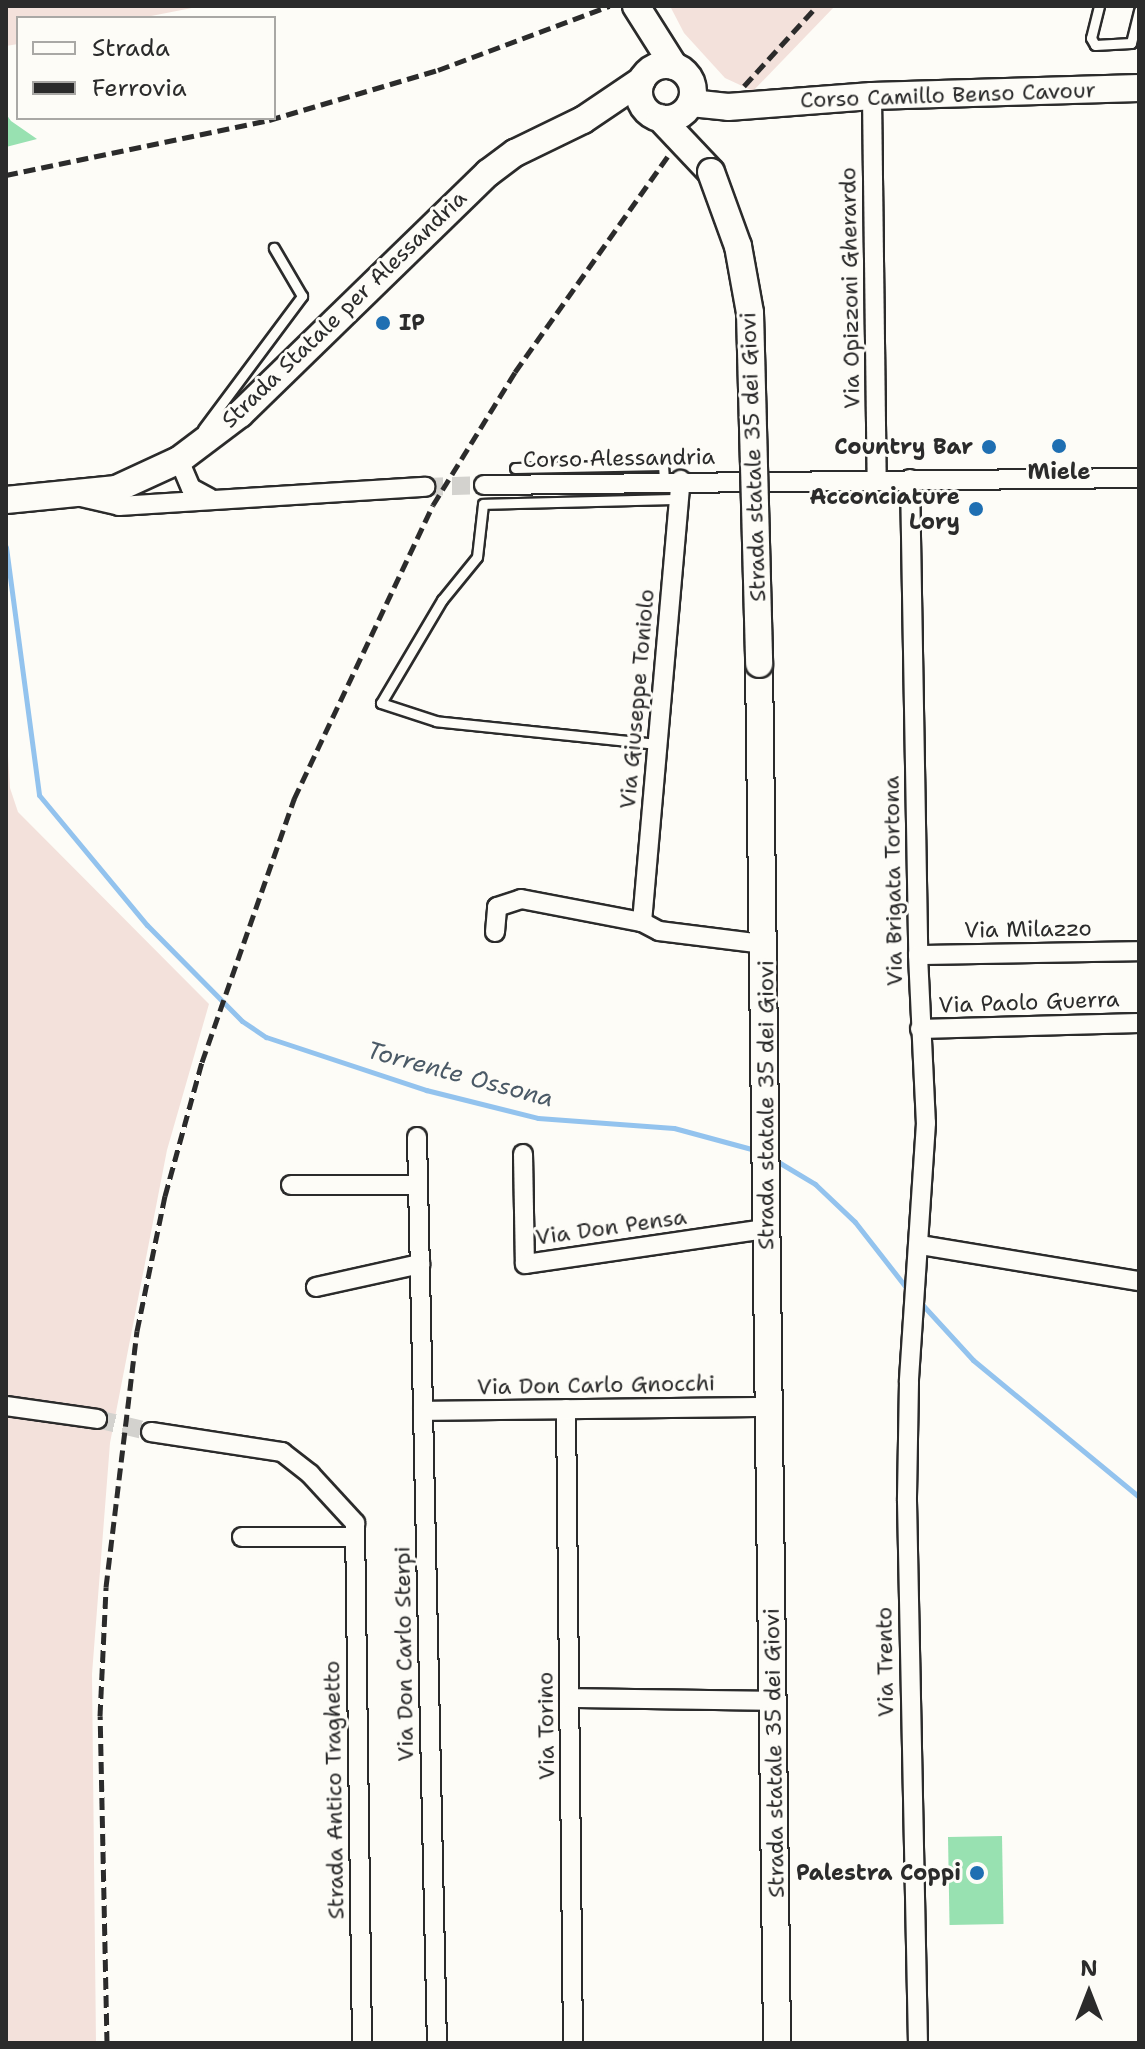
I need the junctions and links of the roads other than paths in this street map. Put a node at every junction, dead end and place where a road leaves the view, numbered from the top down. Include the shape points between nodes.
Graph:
1 (1099, 6) edge
2 (637, 9) edge
3 (1139, 10) edge
4 (642, 80) junction
5 (1139, 88) edge
6 (686, 89) junction
7 (872, 96) junction
8 (654, 115) junction
9 (583, 120) junction
10 (711, 172) junction
11 (274, 248) dead end
12 (179, 460) junction
13 (515, 468) dead end
14 (1139, 478) edge
15 (910, 479) junction
16 (877, 480) junction
17 (484, 485) tunnel mouth
18 (425, 487) tunnel mouth
19 (675, 487) junction
20 (77, 496) junction
21 (212, 499) junction
22 (15, 500) edge
23 (657, 744) junction
24 (642, 922) junction
25 (495, 932) dead end
26 (764, 944) junction
27 (1139, 951) edge
28 (918, 955) junction
29 (1139, 1023) edge
30 (920, 1029) junction
31 (417, 1137) dead end
32 (523, 1154) dead end
33 (291, 1185) dead end
34 (418, 1185) junction
35 (766, 1229) junction
36 (921, 1245) junction
37 (420, 1264) junction
38 (917, 1281) joint
39 (1139, 1281) edge
40 (316, 1287) dead end
41 (6, 1406) edge
42 (769, 1407) junction
43 (566, 1409) junction
44 (423, 1411) junction
45 (97, 1419) tunnel mouth
46 (151, 1432) tunnel mouth
47 (242, 1537) dead end
48 (355, 1537) junction
49 (569, 1698) junction
50 (774, 1701) junction
51 (362, 2043) edge
52 (437, 2043) edge
53 (573, 2043) edge
54 (777, 2043) edge
55 (918, 2043) edge

1 - 3 lane via 1091,38 1095,45 1131,43
2 - 4 main road
2 - 6 main road, Strada statale 35 dei Giovi
4 - 6 main road via 655,67
4 - 8 main road via 640,97
4 - 9 main road, Strada Statale per Alessandria
5 - 7 main road, Corso Camillo Benso Cavour
6 - 7 main road, Corso Camillo Benso Cavour via 758,102
6 - 8 main road via 679,116
6 - 10 main road, Strada statale 35 dei Giovi
7 - 16 street, Via Opizzoni Gherardo
8 - 9 main road, Strada Statale per Alessandria
8 - 10 main road, Strada statale 35 dei Giovi
9 - 12 main road, Strada Statale per Alessandria via 515,153 457,198 240,414
10 - 26 main road, Strada statale 35 dei Giovi, bridge via 738,246 750,313
11 - 12 lane via 302,296
12 - 20 main road, Strada Statale per Alessandria via 116,489
12 - 21 street via 191,488
13 - 19 lane via 663,465
14 - 15 street, Corso Alessandria
15 - 16 street, Corso Alessandria
15 - 28 street, Via Brigata Tortona
16 - 19 street, Corso Alessandria
17 - 19 street, Corso Alessandria
18 - 21 street
19 - 23 street, Via Giuseppe Toniolo
19 - 23 lane via 483,504 477,557 442,600 381,703 436,721
20 - 21 street via 119,506
20 - 22 main road, Strada Statale per Alessandria
23 - 24 street, Via Giuseppe Toniolo
24 - 25 street via 521,899 497,907
24 - 26 street via 659,931
26 - 35 main road, Strada statale 35 dei Giovi
27 - 28 street, Via Milazzo
28 - 30 street, Via Brigata Tortona
29 - 30 street, Via Paolo Guerra
30 - 36 street, Via Brigata Tortona via 926,1123
31 - 34 street, Via Don Carlo Sterpi
32 - 35 street, Via Don Pensa via 525,1264
33 - 34 street
34 - 37 street, Via Don Carlo Sterpi
35 - 42 main road, Strada statale 35 dei Giovi
36 - 38 street, Via Brigata Tortona
36 - 39 street
37 - 40 street
37 - 44 street, Via Don Carlo Sterpi
38 - 55 street, Via Trento via 907,1602
41 - 45 street
42 - 43 street, Via Don Carlo Gnocchi
42 - 50 main road, Strada statale 35 dei Giovi
43 - 44 street, Via Don Carlo Gnocchi
43 - 49 street, Via Torino
44 - 52 street, Via Don Carlo Sterpi
46 - 48 street, Strada Antico Traghetto via 282,1452 355,1523
47 - 48 street
48 - 51 street, Strada Antico Traghetto
49 - 50 street
49 - 53 street, Via Torino
50 - 54 main road, Strada statale 35 dei Giovi

